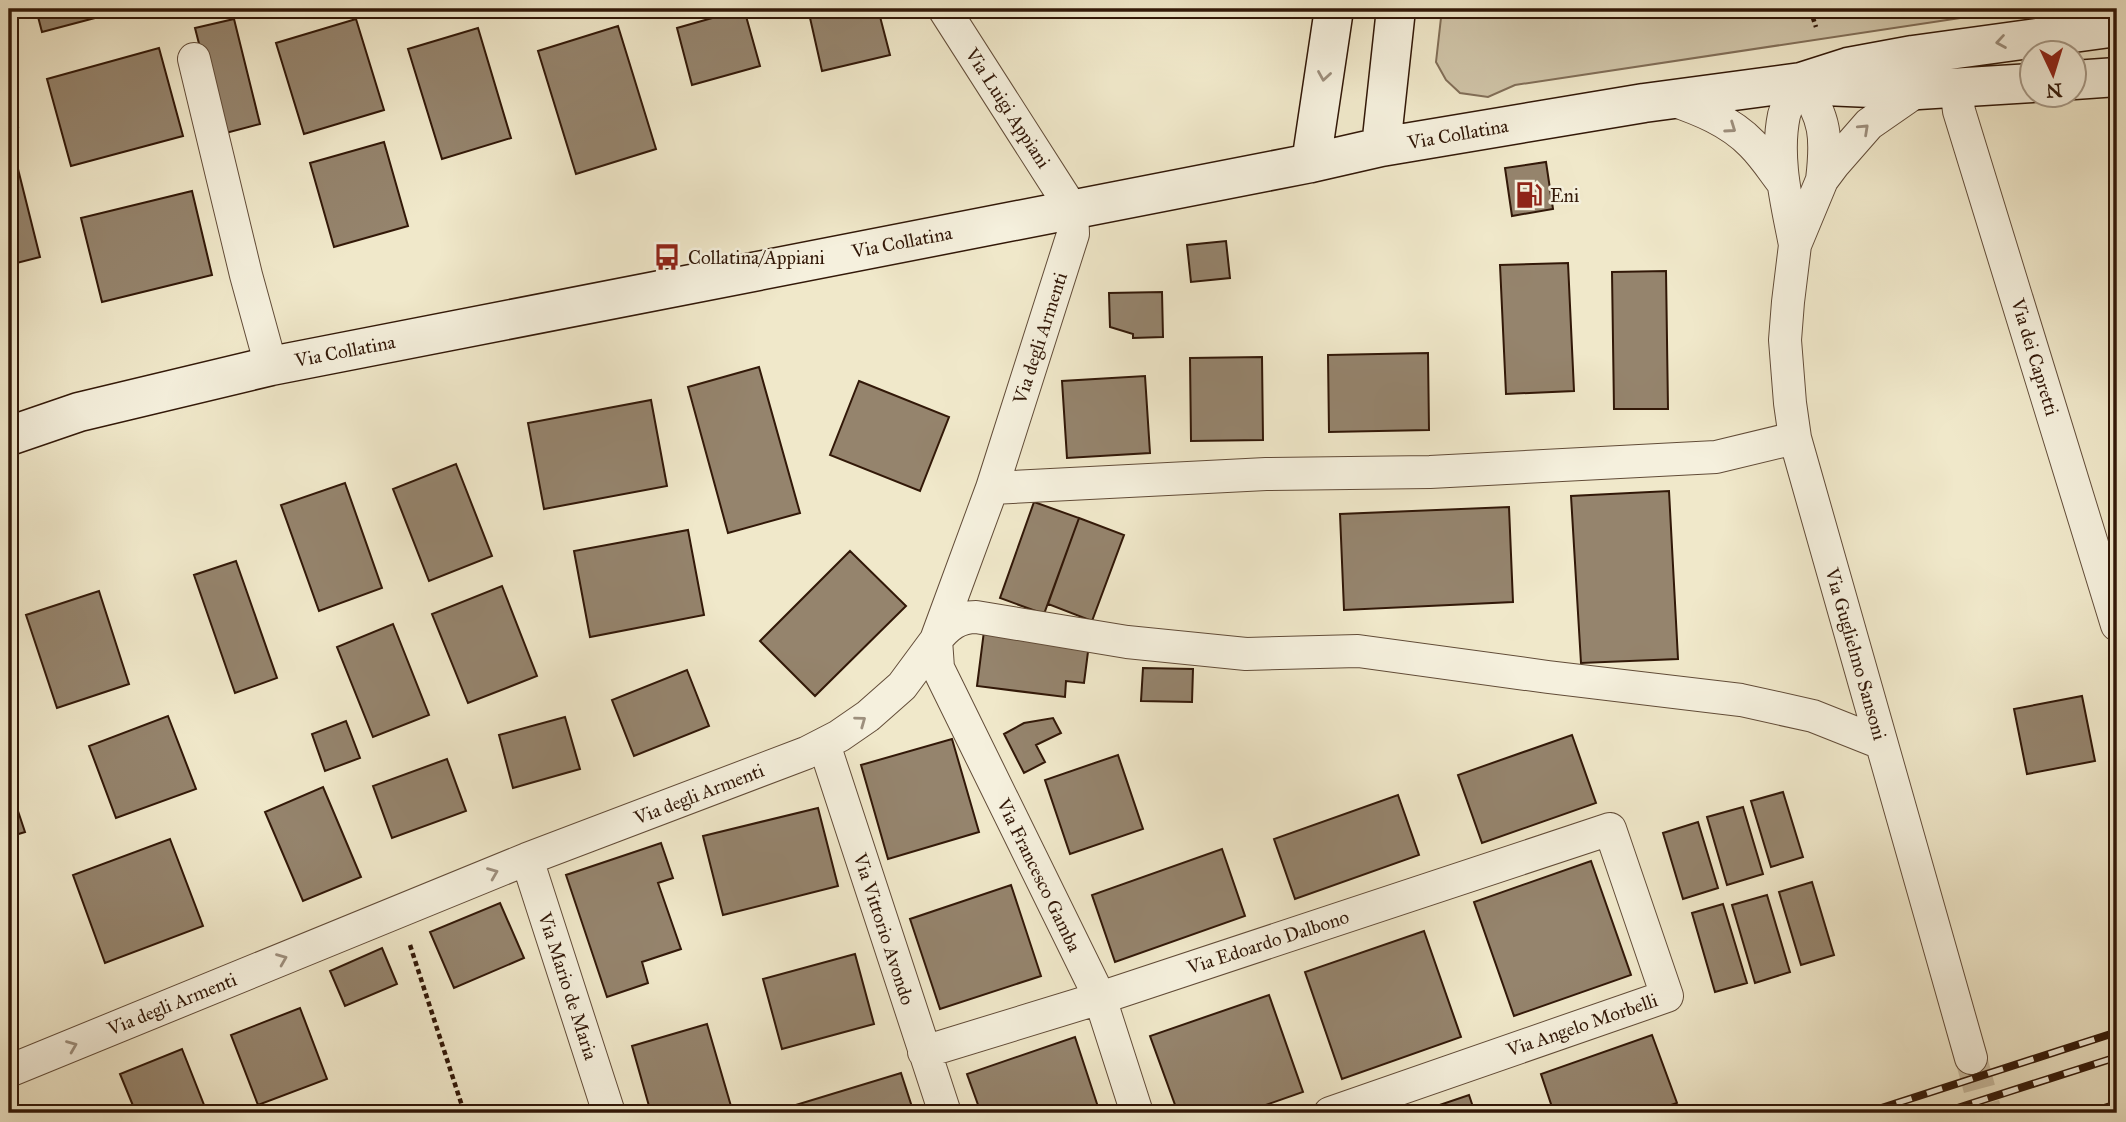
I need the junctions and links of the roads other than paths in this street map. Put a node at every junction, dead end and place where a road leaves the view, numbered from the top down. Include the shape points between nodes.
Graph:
1 (944, 9) edge
2 (1334, 9) edge
3 (1396, 9) edge
4 (2117, 27) edge
5 (194, 59) dead end
6 (2117, 77) edge
7 (2088, 79) edge
8 (1801, 82) junction
9 (2018, 84) edge
10 (1956, 88) junction
11 (1918, 90) junction
12 (1670, 99) junction
13 (1381, 147) junction
14 (1311, 163) junction
15 (1822, 180) junction
16 (1783, 183) junction
17 (1072, 209) junction
18 (1795, 245) junction
19 (271, 366) junction
20 (9, 436) edge
21 (1795, 438) junction
22 (992, 488) junction
23 (2109, 568) edge
24 (2117, 625) edge
25 (936, 640) junction
26 (1881, 743) junction
27 (824, 744) junction
28 (1610, 829) joint
29 (527, 859) junction
30 (1100, 998) junction
31 (924, 1052) junction
32 (1971, 1058) tunnel mouth
33 (9, 1071) edge
34 (609, 1113) edge
35 (945, 1113) edge
36 (1138, 1113) edge
37 (1331, 1113) edge

1 - 17 street, Via Luigi Appiani
2 -> 14 street
3 - 13 street
4 -> 8 street, Via Collatina via 1875,62
5 - 19 street
6 - 7 street
8 - 11 street, Via Collatina
8 - 12 street, Via Collatina
8 - 15 street via 1821,121
8 - 16 street via 1784,116
9 - 10 street, Via Collatina
10 - 11 street, Via Collatina
10 - 23 street, Via dei Capretti via 1959,111
15 -> 11 street via 1869,124
12 - 13 street, Via Collatina
12 -> 16 street via 1727,124 1751,142
13 - 14 street, Via Collatina
14 - 17 street, Via Collatina
15 - 18 street
16 - 18 street
17 - 19 street, Via Collatina
17 - 22 street, Via degli Armenti via 1071,243
18 - 21 street, Via Guglielmo Sansoni via 1786,340
19 - 20 street, Via Collatina via 79,412
21 - 22 street via 1716,457
21 - 26 street, Via Guglielmo Sansoni
22 - 25 street, Via degli Armenti
23 - 24 street, Via dei Capretti
25 - 26 street via 954,622 971,617 1127,642 1246,653 1358,651 1741,700 1813,716
27 -> 25 street, Via degli Armenti via 892,696
25 - 30 street, Via Francesco Gamba via 944,682
26 - 32 street, Via Guglielmo Sansoni
27 - 29 street, Via degli Armenti
27 - 31 street, Via Vittorio Avondo
28 - 30 street, Via Edoardo Dalbono
28 - 37 street, Via Angelo Morbelli via 1667,996
33 -> 29 street, Via degli Armenti
29 - 34 street, Via Mario de Maria
30 - 31 street, Via Edoardo Dalbono
30 - 36 street, Via Francesco Gamba
31 - 35 street, Via Vittorio Avondo

